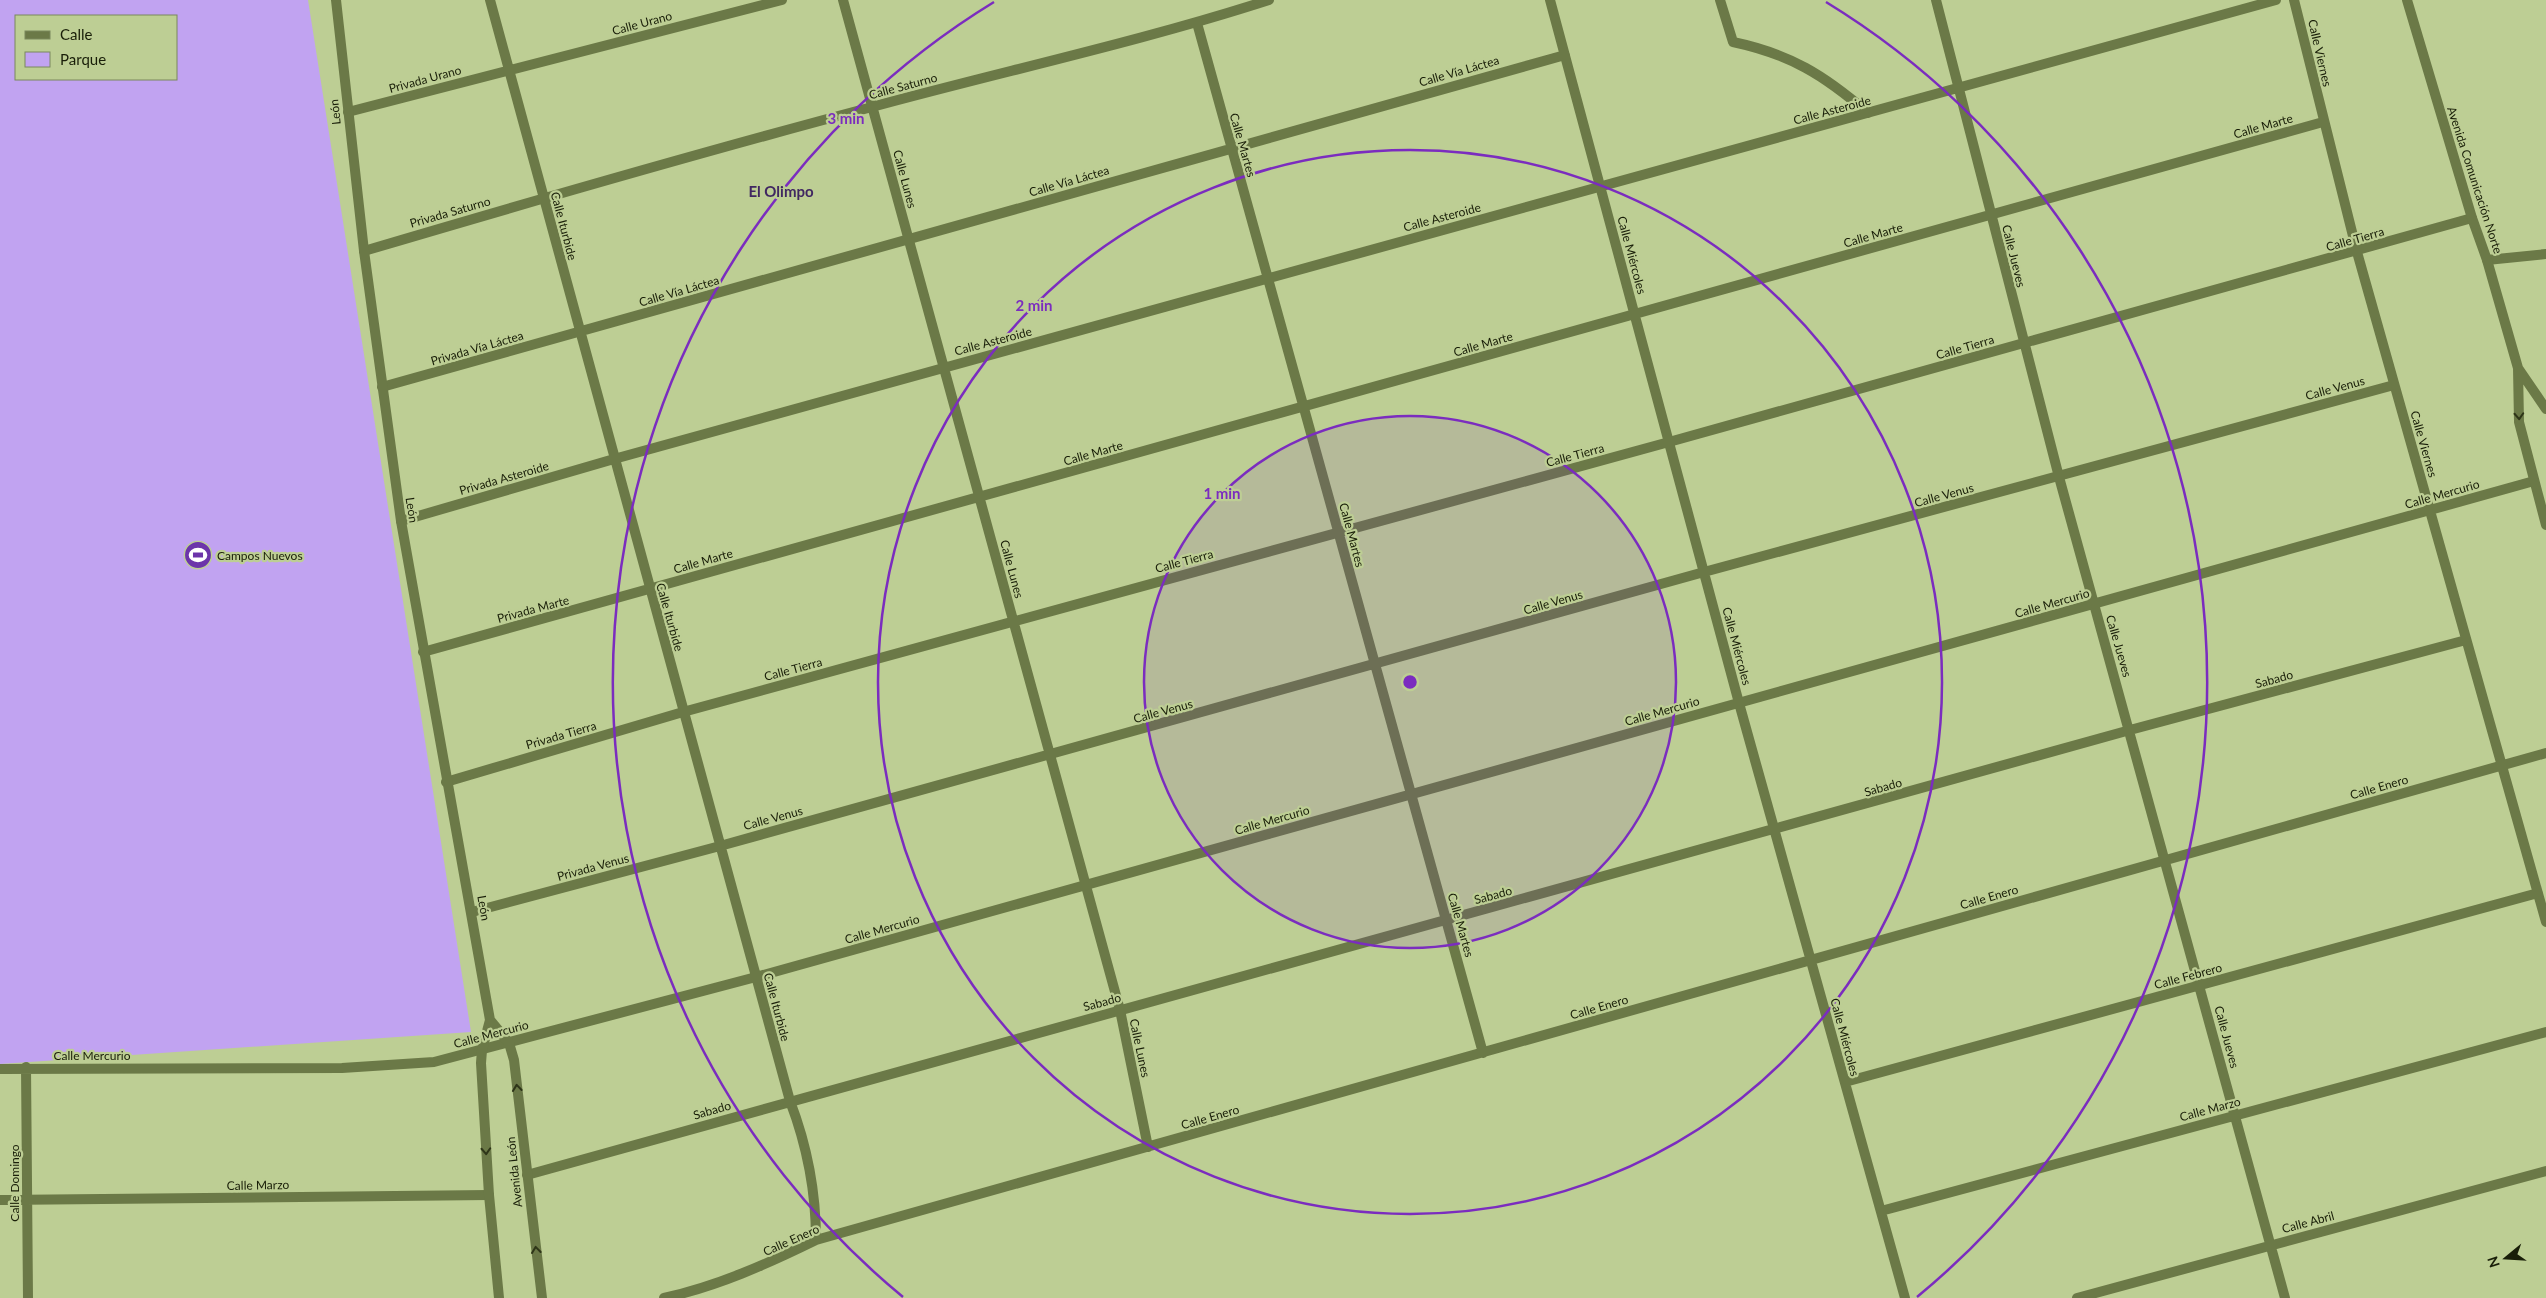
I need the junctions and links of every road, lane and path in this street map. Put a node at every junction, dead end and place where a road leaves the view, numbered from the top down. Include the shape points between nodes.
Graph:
1 (336, 0) edge
2 (490, 0) edge
3 (782, 0) edge
4 (843, 0) edge
5 (1269, 0) edge
6 (1550, 0) edge
7 (1720, 0) edge
8 (1936, 0) edge
9 (2276, 0) edge
10 (2294, 0) edge
11 (2406, 0) edge
12 (1197, 23) junction
13 (1565, 55) junction
14 (509, 70) junction
15 (1959, 88) junction
16 (872, 107) junction
17 (348, 112) junction
18 (1868, 113) junction
19 (2323, 122) junction
20 (1232, 148) junction
21 (1600, 187) junction
22 (543, 198) junction
23 (1991, 215) junction
24 (2472, 218) junction
25 (909, 239) junction
26 (364, 251) junction
27 (2356, 252) junction
28 (2546, 254) edge
29 (2487, 260) junction
30 (1268, 278) junction
31 (1635, 315) junction
32 (580, 332) junction
33 (2024, 343) junction
34 (944, 367) junction
35 (2518, 368) junction
36 (2394, 385) junction
37 (382, 387) junction
38 (1304, 407) junction
39 (2546, 409) edge
40 (1669, 442) junction
41 (614, 459) junction
42 (2059, 477) junction
43 (2534, 481) junction
44 (980, 497) junction
45 (2429, 510) junction
46 (401, 522) junction
47 (2546, 526) edge
48 (1339, 532) junction
49 (1704, 572) junction
50 (649, 589) junction
51 (2094, 604) junction
52 (1014, 621) junction
53 (2466, 640) junction
54 (423, 652) junction
55 (1376, 665) junction
56 (1739, 703) junction
57 (683, 712) junction
58 (2130, 730) junction
59 (2546, 752) edge
60 (1050, 755) junction
61 (2502, 765) junction
62 (446, 782) junction
63 (1412, 794) junction
64 (1776, 830) junction
65 (720, 846) junction
66 (2166, 860) junction
67 (1086, 885) junction
68 (2538, 894) junction
69 (472, 912) junction
70 (1446, 920) junction
71 (2546, 922) edge
72 (1812, 961) junction
73 (756, 977) junction
74 (2200, 986) junction
75 (1120, 1010) junction
76 (490, 1020) junction
77 (2546, 1032) edge
78 (509, 1043) junction
79 (482, 1050) junction
80 (1483, 1053) junction
81 (26, 1067) junction
82 (0, 1069) edge
83 (1845, 1082) junction
84 (790, 1101) junction
85 (2235, 1116) junction
86 (1148, 1147) junction
87 (2546, 1171) edge
88 (527, 1175) junction
89 (489, 1195) junction
90 (27, 1199) junction
91 (0, 1200) edge
92 (1881, 1211) junction
93 (816, 1240) junction
94 (2271, 1246) junction
95 (28, 1298) edge
96 (500, 1298) edge
97 (542, 1298) edge
98 (664, 1298) edge
99 (1905, 1298) edge
100 (2076, 1298) edge
101 (2285, 1298) edge

1 - 17 street, León
2 - 14 street, Calle Iturbide
3 - 14 street, Calle Urano
4 - 16 street, Calle Lunes
5 - 12 street, Calle Saturno
6 - 13 street, Calle Miércoles
7 - 18 street via 1733,42 1794,60 1822,76
8 - 15 street, Calle Jueves
9 - 15 street, Calle Asteroide
10 - 19 street, Calle Viernes
11 - 24 street, Avenida Comunicación Norte
12 - 16 street, Calle Saturno
12 - 20 street, Calle Martes
13 - 20 street, Calle Vía Láctea
13 - 21 street, Calle Miércoles
14 - 17 street, Privada Urano
14 - 22 street, Calle Iturbide
15 - 18 street, Calle Asteroide
15 - 23 street, Calle Jueves
16 - 22 street, Calle Saturno
16 - 25 street, Calle Lunes
17 - 26 street, León
18 - 21 street, Calle Asteroide
19 - 23 street, Calle Marte
19 - 27 street, Calle Viernes
20 - 25 street, Calle Vía Láctea
20 - 30 street, Calle Martes
21 - 30 street, Calle Asteroide
21 - 31 street, Calle Miércoles
22 - 26 street, Privada Saturno
22 - 32 street, Calle Iturbide
23 - 31 street, Calle Marte
23 - 33 street, Calle Jueves
24 - 27 street, Calle Tierra
24 - 29 street, Avenida Comunicación Norte
25 - 32 street, Calle Vía Láctea
25 - 34 street, Calle Lunes
26 - 37 street, León
27 - 33 street, Calle Tierra
27 - 36 street, Calle Viernes
28 - 29 street
29 - 35 street, Avenida Comunicación Norte
30 - 34 street, Calle Asteroide
30 - 38 street, Calle Martes
31 - 38 street, Calle Marte
31 - 40 street, Calle Miércoles
32 - 37 street, Privada Vía Láctea
32 - 41 street, Calle Iturbide
33 - 40 street, Calle Tierra
33 - 42 street, Calle Jueves
34 - 41 street, Calle Asteroide
34 - 44 street, Calle Lunes
35 - 39 street, Avenida Comunicación Norte
35 -> 43 street, Avenida Comunicación Norte via 2519,422
36 - 42 street, Calle Venus
36 - 45 street, Calle Viernes
37 - 46 street, León
38 - 44 street, Calle Marte
38 - 48 street, Calle Martes
40 - 48 street, Calle Tierra
40 - 49 street, Calle Miércoles
41 - 46 street, Privada Asteroide
41 - 50 street, Calle Iturbide
42 - 49 street, Calle Venus
42 - 51 street, Calle Jueves
43 - 45 street, Calle Mercurio
43 - 47 street, Avenida Comunicación Norte
44 - 50 street, Calle Marte
44 - 52 street, Calle Lunes
45 - 51 street, Calle Mercurio
45 - 53 street, Calle Viernes
46 - 54 street, León
48 - 52 street, Calle Tierra
48 - 55 street, Calle Martes
49 - 55 street, Calle Venus
49 - 56 street, Calle Miércoles
50 - 54 street, Privada Marte
50 - 57 street, Calle Iturbide
51 - 56 street, Calle Mercurio
51 - 58 street, Calle Jueves
52 - 57 street, Calle Tierra
52 - 60 street, Calle Lunes
53 - 58 street, Sabado
53 - 61 street, Calle Viernes
54 - 62 street, León
55 - 60 street, Calle Venus
55 - 63 street, Calle Martes
56 - 63 street, Calle Mercurio
56 - 64 street, Calle Miércoles
57 - 62 street, Privada Tierra
57 - 65 street, Calle Iturbide
58 - 64 street, Sabado
58 - 66 street, Calle Jueves
59 - 61 street, Calle Enero
60 - 65 street, Calle Venus
60 - 67 street, Calle Lunes
61 - 66 street, Calle Enero
61 - 68 street, Calle Viernes
62 - 69 street, León
63 - 67 street, Calle Mercurio
63 - 70 street, Calle Martes
64 - 70 street, Sabado
64 - 72 street, Calle Miércoles
65 - 69 street, Privada Venus
65 - 73 street, Calle Iturbide
66 - 72 street, Calle Enero
66 - 74 street, Calle Jueves
67 - 73 street, Calle Mercurio
67 - 75 street, Calle Lunes
68 - 71 street, Calle Viernes
68 - 74 street, Calle Febrero
69 - 76 street, León
70 - 75 street, Sabado
70 - 80 street, Calle Martes
72 - 80 street, Calle Enero
72 - 83 street, Calle Miércoles
73 - 78 street, Calle Mercurio
73 - 84 street, Calle Iturbide
74 - 83 street, Calle Febrero
74 - 85 street, Calle Jueves
75 - 84 street, Sabado
75 - 86 street, Calle Lunes
76 - 78 street
76 - 79 street, León
77 - 85 street, Calle Marzo
78 - 79 street, Calle Mercurio
88 -> 78 street, Avenida León via 514,1060
79 - 81 street, Calle Mercurio via 434,1062 388,1067
79 -> 89 street, Avenida León
80 - 86 street, Calle Enero
81 - 82 street, Calle Mercurio
81 - 90 street, Calle Domingo
83 - 92 street, Calle Miércoles
84 - 88 street, Sabado
84 - 93 street, Calle Iturbide via 803,1134 811,1169
85 - 92 street, Calle Marzo
85 - 94 street, Calle Jueves
86 - 93 street, Calle Enero
87 - 94 street, Calle Abril
97 -> 88 street, Avenida León
89 - 90 street, Calle Marzo
89 - 96 street, Avenida León
90 - 91 street, Calle Marzo
90 - 95 street, Calle Domingo
92 - 99 street, Calle Miércoles
93 - 98 street, Calle Enero via 753,1270
94 - 100 street, Calle Abril
94 - 101 street, Calle Jueves

